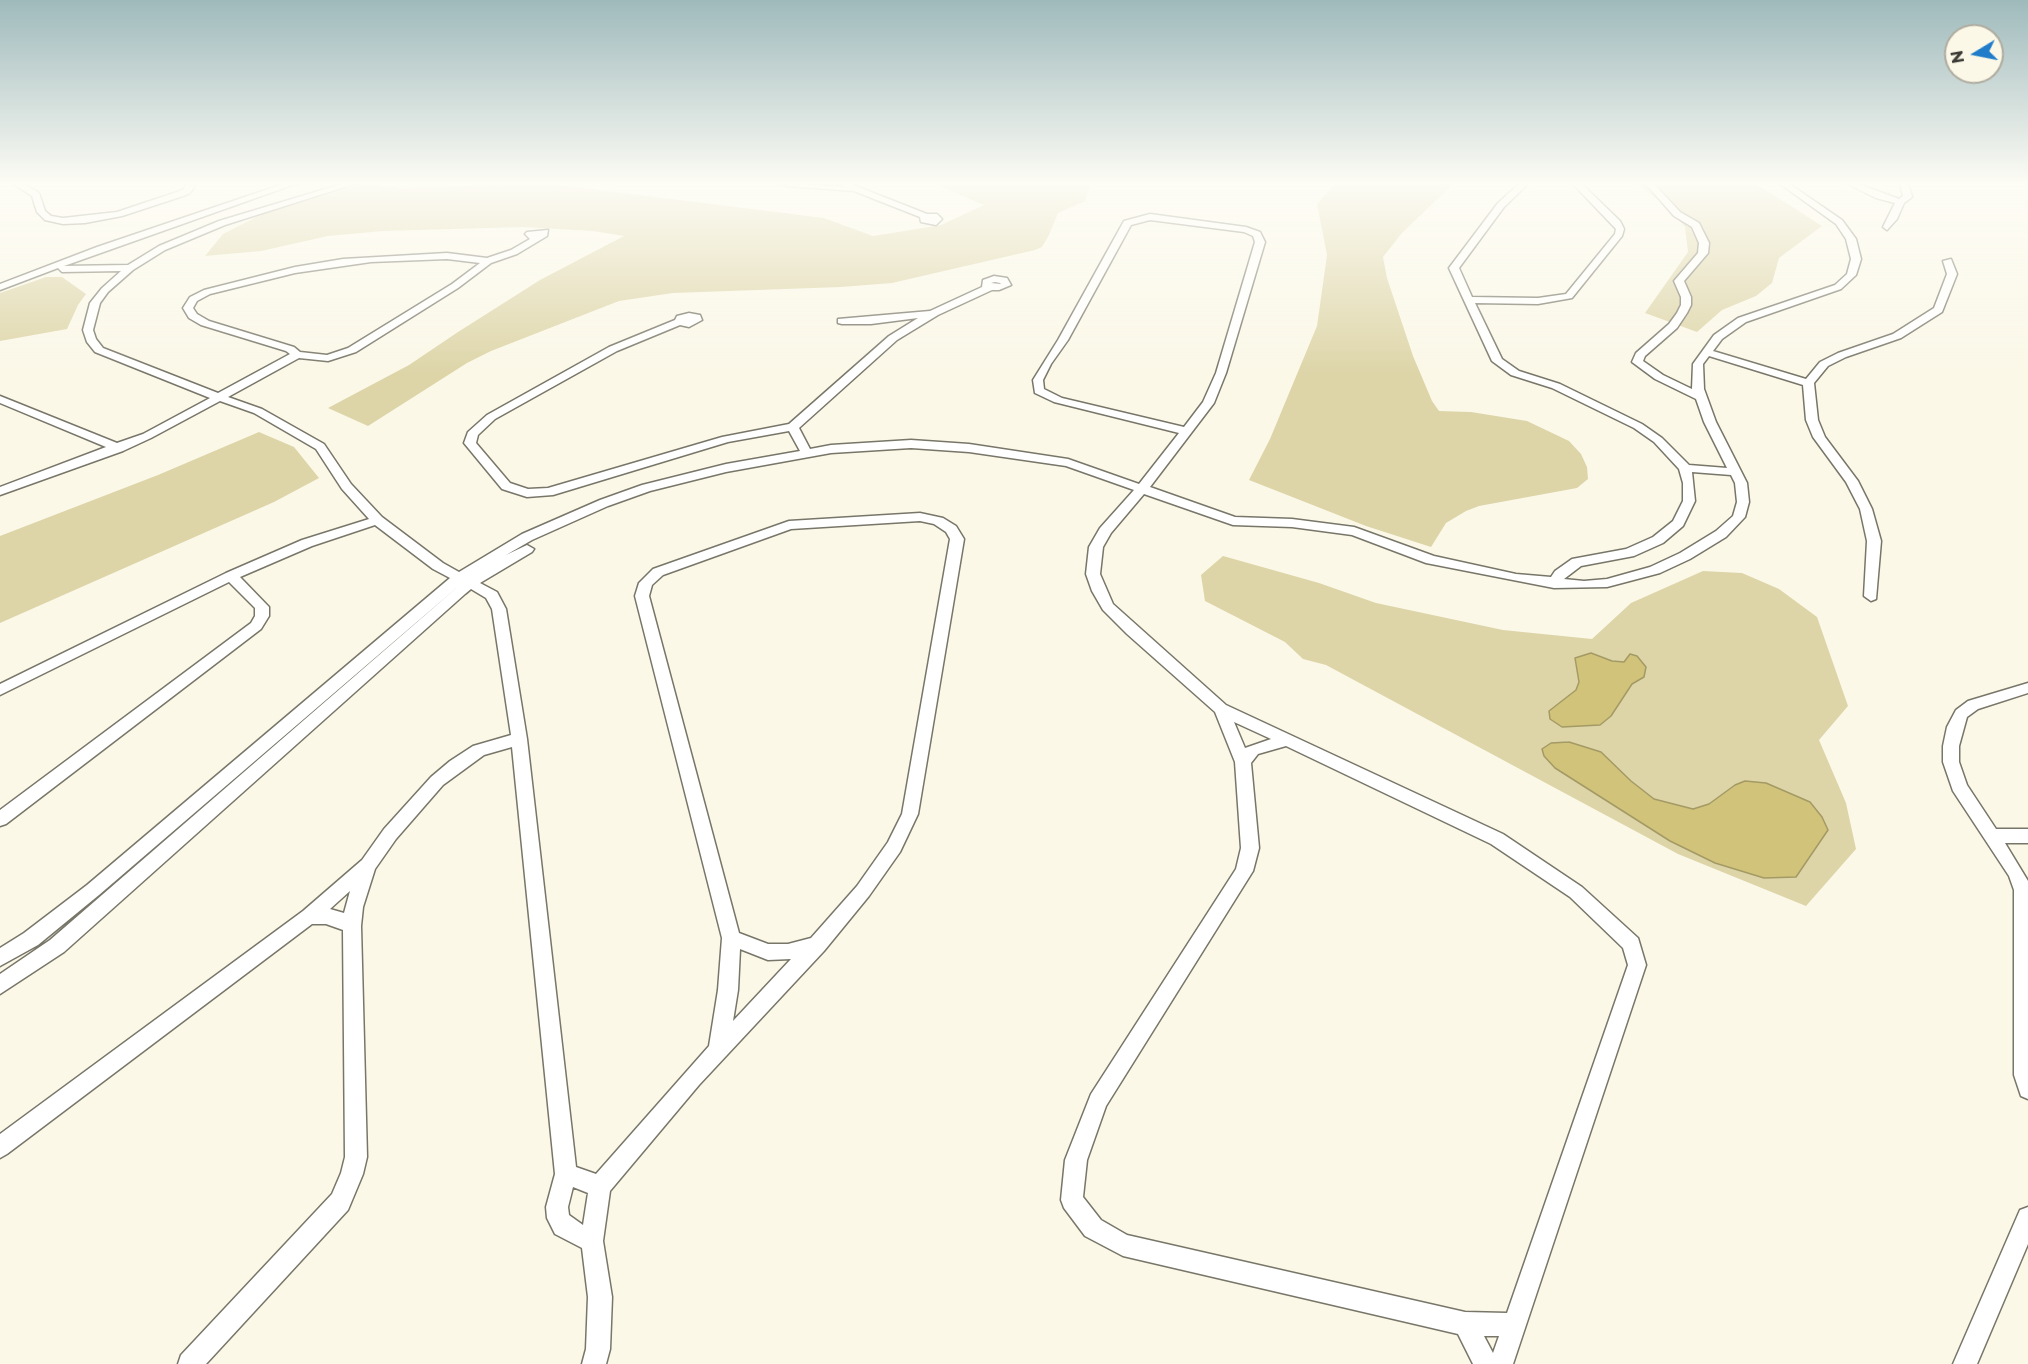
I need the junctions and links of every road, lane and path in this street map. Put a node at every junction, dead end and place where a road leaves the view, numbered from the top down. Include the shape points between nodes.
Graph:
1 (107, 247) edge
2 (165, 247) edge
3 (523, 247) edge
4 (1114, 247) edge
5 (1259, 247) edge
6 (1469, 247) edge
7 (1609, 247) edge
8 (1704, 247) edge
9 (1853, 247) edge
10 (488, 261) junction
11 (1948, 261) dead end
12 (130, 268) junction
13 (47, 271) junction
14 (0, 287) edge
15 (990, 288) dead end
16 (1470, 300) junction
17 (934, 313) junction
18 (842, 321) dead end
19 (871, 321) junction
20 (679, 322) dead end
21 (893, 338) junction
22 (1706, 352) junction
23 (297, 355) junction
24 (1808, 383) junction
25 (1701, 397) junction
26 (221, 398) junction
27 (0, 399) edge
28 (793, 427) junction
29 (1186, 430) junction
30 (119, 448) junction
31 (806, 452) junction
32 (1685, 468) junction
33 (1736, 472) junction
34 (1142, 489) junction
35 (0, 491) edge
36 (377, 520) junction
37 (231, 576) junction
38 (464, 581) junction
39 (1554, 584) junction
40 (1870, 596) dead end
41 (2028, 688) edge
42 (0, 690) edge
43 (1221, 709) junction
44 (519, 739) junction
45 (1288, 740) junction
46 (1244, 762) junction
47 (0, 819) edge
48 (1991, 836) junction
49 (2028, 836) edge
50 (368, 865) junction
51 (2026, 907) edge
52 (309, 916) junction
53 (352, 926) junction
54 (2025, 934) edge
55 (731, 938) junction
56 (817, 945) junction
57 (0, 958) edge
58 (0, 985) edge
59 (718, 1050) junction
60 (2027, 1080) edge
61 (0, 1147) edge
62 (566, 1174) junction
63 (600, 1186) junction
64 (2027, 1223) edge
65 (592, 1241) junction
66 (1465, 1324) junction
67 (1515, 1324) junction
68 (190, 1364) edge
69 (594, 1364) edge
70 (1486, 1364) edge
71 (1501, 1364) edge
72 (1965, 1364) edge

1 - 13 street
2 - 12 street
3 - 10 street
4 - 29 street via 1046,364 1038,381 1039,391 1058,400
5 - 29 street via 1221,373 1208,403
6 - 16 street via 1454,268
7 - 16 street via 1569,296 1545,300
8 - 25 street via 1703,254 1679,281 1686,297 1682,313 1637,362
9 - 22 street via 1856,259 1851,275 1838,287 1742,320 1718,337
10 - 23 street via 352,350 328,358
10 - 23 street via 447,256 343,262 207,292 189,305 193,316 204,323
11 - 24 street via 1952,274 1938,310 1897,336 1824,364
12 - 13 street
12 - 26 street via 95,303 88,330 91,340 99,350
13 - 14 street
15 - 17 street
16 - 32 street via 1497,362 1627,420 1658,440
17 - 19 street
17 - 21 street
18 - 19 street
19 - 21 street via 885,328
20 - 28 street via 613,349 491,417 472,434 470,442 506,486 527,493 549,492 726,439
21 - 28 street
22 - 24 street
22 - 25 street via 1698,364
23 - 26 street
24 - 40 street via 1812,420 1819,437 1852,481 1866,509 1874,541
25 - 33 street
26 - 30 street
26 - 36 street via 258,411 320,447 346,486
27 - 30 street
28 - 31 street
29 - 34 street
30 - 35 street
31 - 34 street via 911,444 969,448 1068,462
31 - 38 street via 701,475 597,515
32 - 33 street
32 - 39 street via 1689,501 1678,522 1658,540 1629,553 1577,562 1560,574
33 - 39 street via 1743,501 1739,517 1704,545 1630,578 1584,585
34 - 39 street via 1233,521 1354,531 1431,560
34 - 43 street via 1105,531 1096,548 1093,574 1099,591 1108,607 1132,631
36 - 37 street via 307,543
36 - 38 street via 417,552
37 - 42 street
37 - 47 street via 262,607 256,626
38 - 44 street via 492,595 499,609
38 - 57 street via 93,890
38 - 58 street via 57,946
41 - 48 street via 1973,705 1961,714 1955,727 1951,762 1959,787
43 - 45 street
43 - 46 street
44 - 50 street via 479,750 436,781
44 - 62 street
45 - 46 street via 1253,750
45 - 67 street via 1497,839 1576,892 1631,944 1637,965
46 - 66 street via 1250,848 1244,871 1098,1101 1076,1160 1072,1200 1093,1228 1123,1245
48 - 49 street
48 - 51 street via 2016,873
50 - 52 street
50 - 53 street
51 - 54 street
52 - 53 street via 326,916
52 - 61 street
53 - 68 street via 357,1157 352,1174 340,1202
54 - 60 street
55 - 56 street via 768,952
55 - 56 street via 642,596 646,583 658,572 789,525 920,517 938,521 951,529 957,539 910,813 894,847 863,891
55 - 59 street via 728,990
56 - 59 street
59 - 63 street
62 - 63 street
62 - 65 street via 558,1218 563,1226
63 - 65 street
64 - 72 street
65 - 69 street via 600,1297
66 - 67 street
66 - 70 street
67 - 71 street

